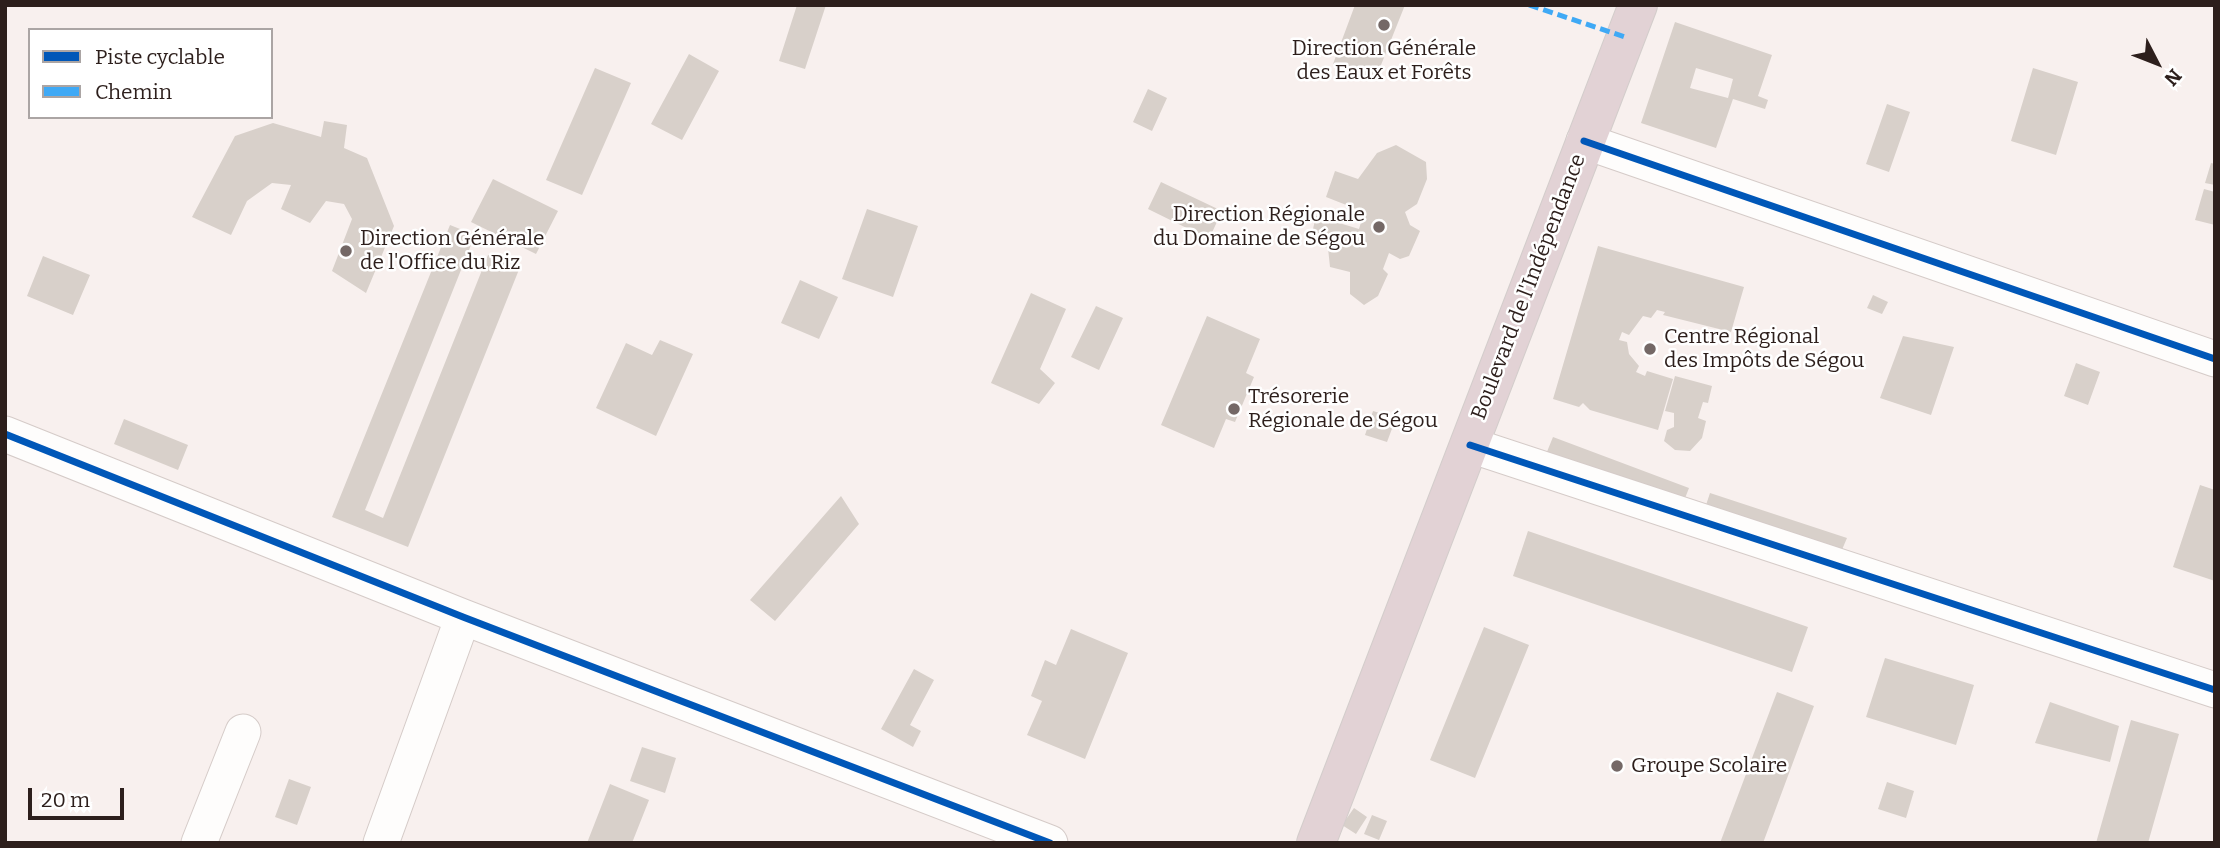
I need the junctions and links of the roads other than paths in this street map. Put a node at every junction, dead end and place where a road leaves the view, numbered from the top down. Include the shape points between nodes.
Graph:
1 (1638, 5) edge
2 (1584, 141) junction
3 (2215, 359) edge
4 (5, 433) edge
5 (1469, 445) junction
6 (463, 617) junction
7 (2215, 690) edge
8 (243, 732) dead end
9 (199, 843) edge
10 (381, 843) edge
11 (1050, 843) edge
12 (1316, 843) edge

1 - 2 highway, Boulevard de l'Indépendance
2 - 3 street
2 - 5 highway, Boulevard de l'Indépendance
4 - 6 street
5 - 7 street
5 - 12 highway, Boulevard de l'Indépendance
6 - 10 street
6 - 11 street
8 - 9 street

